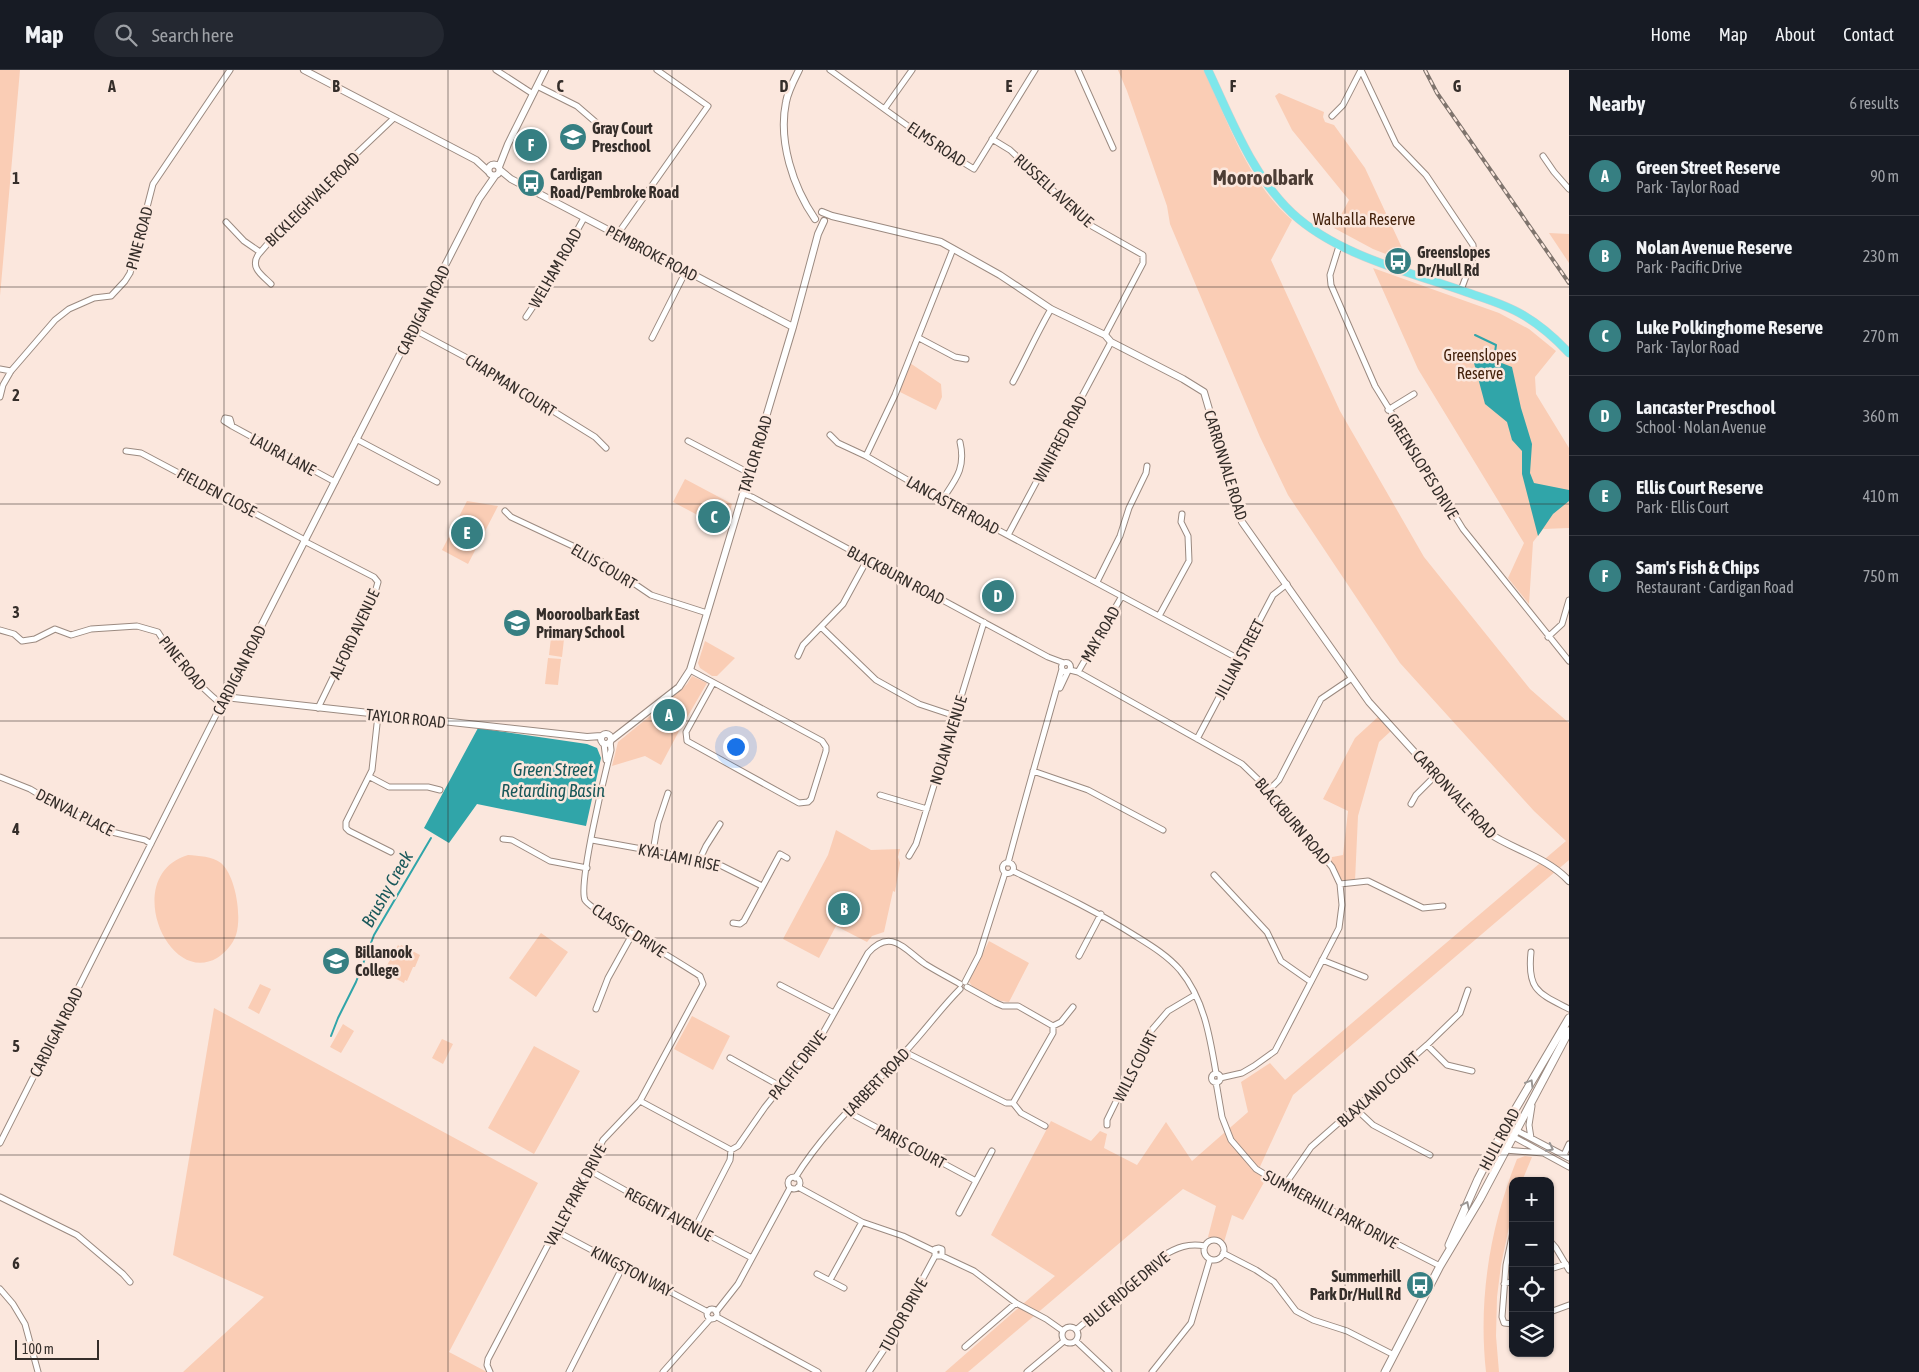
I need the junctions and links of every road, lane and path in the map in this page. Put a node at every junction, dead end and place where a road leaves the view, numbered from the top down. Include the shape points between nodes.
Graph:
1 (230, 70) edge
2 (304, 70) edge
3 (496, 70) edge
4 (545, 70) edge
5 (657, 70) edge
6 (799, 70) edge
7 (830, 70) edge
8 (912, 70) edge
9 (1035, 70) edge
10 (1078, 70) edge
11 (1208, 70) edge
12 (1361, 70) edge
13 (537, 86) junction
14 (533, 94) junction
15 (885, 108) junction
16 (1332, 116) dead end
17 (394, 118) junction
18 (599, 125) dead end
19 (992, 139) junction
20 (1113, 148) dead end
21 (1543, 156) dead end
22 (494, 170) junction
23 (1569, 189) edge
24 (807, 208) junction
25 (821, 212) junction
26 (832, 216) junction
27 (584, 218) junction
28 (816, 220) junction
29 (825, 220) junction
30 (226, 222) dead end
31 (818, 234) junction
32 (617, 235) junction
33 (1339, 246) junction
34 (953, 249) junction
35 (260, 252) junction
36 (686, 271) junction
37 (271, 284) dead end
38 (1461, 290) junction
39 (1051, 309) junction
40 (526, 317) dead end
41 (793, 327) junction
42 (413, 329) junction
43 (1105, 335) junction
44 (652, 338) dead end
45 (919, 338) junction
46 (1111, 342) junction
47 (1569, 353) edge
48 (966, 359) dead end
49 (0, 369) edge
50 (11, 371) junction
51 (1013, 382) dead end
52 (1414, 394) dead end
53 (0, 397) edge
54 (1388, 410) junction
55 (232, 426) dead end
56 (830, 435) dead end
57 (356, 439) junction
58 (688, 441) dead end
59 (960, 442) dead end
60 (606, 448) dead end
61 (126, 451) dead end
62 (866, 456) junction
63 (1147, 466) dead end
64 (749, 473) junction
65 (335, 482) junction
66 (437, 482) dead end
67 (743, 494) junction
68 (942, 500) junction
69 (505, 511) dead end
70 (1182, 514) dead end
71 (1008, 535) junction
72 (305, 540) junction
73 (867, 560) junction
74 (1097, 582) junction
75 (1287, 584) junction
76 (1122, 596) junction
77 (1569, 600) edge
78 (707, 613) junction
79 (1159, 616) junction
80 (984, 622) junction
81 (821, 627) junction
82 (0, 630) edge
83 (1548, 637) junction
84 (798, 656) dead end
85 (1239, 659) junction
86 (1569, 661) edge
87 (1063, 666) junction
88 (1070, 668) junction
89 (690, 670) junction
90 (1078, 672) junction
91 (1352, 678) junction
92 (713, 683) junction
93 (1057, 694) junction
94 (225, 697) junction
95 (221, 704) junction
96 (318, 708) junction
97 (378, 715) junction
98 (955, 716) junction
99 (1197, 739) junction
100 (606, 740) junction
101 (1033, 771) junction
102 (1436, 775) junction
103 (370, 777) junction
104 (0, 778) edge
105 (440, 790) dead end
106 (1269, 790) junction
107 (668, 794) dead end
108 (880, 795) dead end
109 (1411, 804) dead end
110 (927, 809) junction
111 (720, 824) dead end
112 (1163, 830) dead end
113 (503, 839) dead end
114 (592, 840) junction
115 (151, 844) junction
116 (653, 851) junction
117 (391, 852) dead end
118 (909, 856) dead end
119 (787, 858) dead end
120 (699, 861) junction
121 (1008, 863) junction
122 (587, 868) junction
123 (1013, 871) junction
124 (1005, 873) junction
125 (1214, 876) dead end
126 (1569, 881) edge
127 (1340, 884) junction
128 (762, 886) junction
129 (1443, 906) dead end
130 (1101, 914) junction
131 (733, 922) dead end
132 (632, 933) junction
133 (1531, 952) dead end
134 (1079, 956) dead end
135 (1322, 960) junction
136 (700, 976) joint
137 (1365, 977) dead end
138 (1310, 982) junction
139 (780, 985) dead end
140 (963, 986) junction
141 (1468, 990) dead end
142 (1195, 995) junction
143 (1073, 1007) dead end
144 (596, 1009) dead end
145 (1569, 1009) edge
146 (834, 1014) junction
147 (1569, 1018) edge
148 (1053, 1026) junction
149 (1569, 1031) edge
150 (1427, 1045) junction
151 (905, 1052) junction
152 (730, 1058) dead end
153 (1550, 1067) junction
154 (1472, 1071) dead end
155 (1216, 1073) junction
156 (1220, 1078) junction
157 (1216, 1082) junction
158 (780, 1086) junction
159 (640, 1102) junction
160 (1013, 1103) junction
161 (1356, 1109) junction
162 (846, 1111) junction
163 (1107, 1125) dead end
164 (1045, 1126) dead end
165 (1504, 1128) junction
166 (1513, 1133) junction
167 (1531, 1138) junction
168 (0, 1143) edge
169 (1569, 1144) edge
170 (731, 1150) junction
171 (1505, 1150) junction
172 (992, 1151) dead end
173 (1546, 1153) junction
174 (1430, 1155) dead end
175 (1566, 1156) edge
176 (1569, 1167) edge
177 (587, 1169) junction
178 (795, 1178) junction
179 (976, 1181) junction
180 (1284, 1186) junction
181 (798, 1187) junction
182 (790, 1188) junction
183 (0, 1197) edge
184 (959, 1213) dead end
185 (862, 1222) junction
186 (695, 1228) junction
187 (556, 1231) junction
188 (1205, 1246) junction
189 (1554, 1247) edge
190 (1222, 1253) junction
191 (935, 1254) junction
192 (1509, 1255) edge
193 (752, 1258) junction
194 (1210, 1258) junction
195 (623, 1266) junction
196 (1440, 1266) junction
197 (1568, 1266) edge
198 (1554, 1269) edge
199 (817, 1274) dead end
200 (830, 1280) junction
201 (130, 1282) dead end
202 (1509, 1282) edge
203 (1504, 1284) junction
204 (844, 1288) dead end
205 (0, 1290) edge
206 (1016, 1303) junction
207 (1569, 1305) edge
208 (1554, 1311) edge
209 (708, 1312) junction
210 (717, 1314) junction
211 (710, 1319) junction
212 (1509, 1324) edge
213 (1076, 1330) junction
214 (1063, 1331) junction
215 (1064, 1341) junction
216 (1076, 1341) junction
217 (965, 1347) dead end
218 (1394, 1355) junction
219 (489, 1371) edge
220 (38, 1372) edge
221 (569, 1372) edge
222 (663, 1372) edge
223 (818, 1372) edge
224 (869, 1372) edge
225 (1027, 1372) edge
226 (1109, 1372) edge
227 (1152, 1372) edge
228 (1385, 1372) edge

1 - 50 street, PINE ROAD via 153,184 130,273 125,281 111,296 94,298 55,320
2 - 17 street, PEMBROKE ROAD
3 - 14 street
4 - 13 street, CARDIGAN ROAD
5 - 32 street via 708,106
6 - 24 street, TAYLOR ROAD via 786,102 784,124 791,169
7 - 15 street, ELMS ROAD
8 - 15 street
9 - 19 street, ELMS ROAD
10 - 20 street
11 - 33 main road via 1250,156 1271,189 1299,219
12 - 16 street via 1343,105
12 - 38 street via 1396,144 1426,175 1473,245 1474,255
13 - 14 street, CARDIGAN ROAD
13 - 18 street via 577,106
14 - 22 street, CARDIGAN ROAD
15 - 19 street, ELMS ROAD via 933,144 974,169
17 - 22 street, PEMBROKE ROAD
17 - 35 street, BICKLEIGHVALE ROAD via 296,211
19 - 43 street, RUSSELL AVENUE via 1010,150 1090,225 1143,255 1143,263
21 - 23 street
22 - 27 street, PEMBROKE ROAD
22 - 42 street, CARDIGAN ROAD
24 - 25 street
24 - 28 street, TAYLOR ROAD
25 - 26 street, CARRONVALE ROAD
25 - 28 street via 816,214
25 - 29 street
26 - 29 street
26 - 34 street, CARRONVALE ROAD via 929,238
27 - 32 street, PEMBROKE ROAD
27 - 40 street, WELHAM ROAD
28 - 29 street via 821,223
28 - 31 street, TAYLOR ROAD
29 - 31 street, TAYLOR ROAD
30 - 35 street
31 - 41 street, TAYLOR ROAD
32 - 36 street, PEMBROKE ROAD
33 - 38 main road
33 - 54 street, GREENSLOPES DRIVE via 1330,274 1331,285
34 - 39 street, CARRONVALE ROAD
34 - 45 street
35 - 37 street, BICKLEIGHVALE ROAD via 255,267
36 - 41 street, PEMBROKE ROAD
36 - 44 street
38 - 47 main road via 1523,315 1546,330
39 - 43 street, CARRONVALE ROAD
39 - 51 street
41 - 64 street, TAYLOR ROAD
42 - 57 street, CARDIGAN ROAD
42 - 60 street, CHAPMAN COURT via 469,358 595,437
43 - 46 street, CARRONVALE ROAD
45 - 48 street via 955,357
45 - 62 street
46 - 71 street, WINIFRED ROAD
46 - 75 street, CARRONVALE ROAD via 1204,392 1242,522
49 - 50 street
50 - 53 street, PINE ROAD
52 - 54 street
54 - 83 street, GREENSLOPES DRIVE via 1463,529
55 - 65 street, LAURA LANE
56 - 62 street, LANCASTER ROAD via 838,443
57 - 65 street, CARDIGAN ROAD
57 - 66 street
58 - 64 street
59 - 68 street via 964,457 958,476
61 - 72 street, FIELDEN CLOSE via 141,453
62 - 68 street, LANCASTER ROAD
63 - 74 street via 1120,536
64 - 67 street, TAYLOR ROAD
65 - 72 street, CARDIGAN ROAD
67 - 73 street, BLACKBURN ROAD
67 - 78 street, TAYLOR ROAD
68 - 71 street, LANCASTER ROAD
69 - 78 street, ELLIS COURT via 511,517 592,555 652,595
70 - 79 street via 1181,522 1188,536 1189,561
71 - 74 street, LANCASTER ROAD
72 - 94 street, CARDIGAN ROAD
72 - 96 street, ALFORD AVENUE via 378,582
73 - 80 street, BLACKBURN ROAD
73 - 81 street via 843,604
74 - 76 street, LANCASTER ROAD
75 - 85 street, JILLIAN STREET via 1273,594
75 - 91 street, CARRONVALE ROAD
76 - 79 street, LANCASTER ROAD
76 - 90 street, MAY ROAD
77 - 83 street via 1562,624
78 - 89 street, TAYLOR ROAD
79 - 85 street, LANCASTER ROAD
80 - 87 street, BLACKBURN ROAD
80 - 98 street, NOLAN AVENUE
81 - 84 street
81 - 98 street via 876,680 919,704
82 - 95 street, PINE ROAD via 22,640 35,639 55,629 70,635 91,629 137,626 158,632 186,671
83 - 86 street, GREENSLOPES DRIVE
85 - 99 street, JILLIAN STREET
87 - 88 street, BLACKBURN ROAD
87 - 93 street
88 - 90 street, BLACKBURN ROAD
88 - 93 street
89 - 92 street
89 - 100 street, TAYLOR ROAD via 679,687
90 - 99 street, BLACKBURN ROAD
91 - 102 street, CARRONVALE ROAD via 1369,702
91 - 106 street via 1321,699 1279,780
92 - 92 street via 824,744 826,751 808,802 799,803 686,741 686,732
93 - 101 street
94 - 95 street, CARDIGAN ROAD
94 - 96 street, TAYLOR ROAD
95 - 115 street, CARDIGAN ROAD
96 - 97 street, TAYLOR ROAD
97 - 100 street, TAYLOR ROAD
97 - 103 street
98 - 110 street, NOLAN AVENUE
99 - 106 street, BLACKBURN ROAD via 1242,764
100 - 114 street, CLASSIC DRIVE via 611,750
101 - 112 street via 1088,790
101 - 121 street
102 - 109 street
102 - 126 street, CARRONVALE ROAD via 1487,832 1554,867
103 - 105 street via 389,787
103 - 117 street via 346,822 346,828
104 - 115 street, DENVAL PLACE via 30,789 112,832
106 - 127 street, BLACKBURN ROAD via 1332,867
107 - 116 street
108 - 110 street
110 - 118 street, NOLAN AVENUE
111 - 120 street
113 - 122 street via 512,840 550,861
114 - 116 street, KYA-LAMI RISE
114 - 122 street, CLASSIC DRIVE
115 - 168 street, CARDIGAN ROAD
116 - 120 street, KYA-LAMI RISE
119 - 128 street via 780,854
120 - 128 street, KYA-LAMI RISE via 729,868
121 - 123 street via 1013,865
121 - 124 street via 1003,867
122 - 132 street, CLASSIC DRIVE via 583,890 588,904
123 - 124 street
123 - 130 street
124 - 140 street, LARBERT ROAD via 979,955
125 - 138 street via 1267,932 1282,961
127 - 129 street via 1368,880 1423,908
127 - 135 street, BLACKBURN ROAD via 1339,928
128 - 131 street via 744,921 740,924
130 - 134 street
130 - 142 street via 1158,950 1180,970
132 - 136 street, CLASSIC DRIVE
132 - 144 street
133 - 145 street via 1531,978 1537,990
135 - 137 street
135 - 138 street, BLACKBURN ROAD
136 - 159 street, VALLEY PARK DRIVE via 701,988
138 - 156 street, BLACKBURN ROAD via 1275,1051 1242,1073
139 - 146 street
140 - 146 street, PACIFIC DRIVE via 923,963 896,942 885,941 868,953
140 - 148 street, PACIFIC DRIVE via 1003,1006 1018,1006
140 - 151 street, LARBERT ROAD
141 - 150 street, BLAXLAND COURT via 1460,1013
142 - 155 street via 1206,1019
142 - 163 street, WILLS COURT via 1168,1011 1150,1032
143 - 148 street
146 - 158 street, PACIFIC DRIVE via 818,1040
165 -> 147 main road, HULL ROAD
148 - 160 street via 1053,1033
149 - 153 main road, HULL ROAD
150 - 154 street via 1447,1065
150 - 161 street, BLAXLAND COURT
151 - 160 street via 1006,1103
151 - 162 street, LARBERT ROAD
152 - 158 street
153 - 166 main road, HULL ROAD
153 - 167 street via 1531,1109
155 - 156 street
155 - 157 street via 1211,1078
156 - 157 street
157 - 180 street, SUMMERHILL PARK DRIVE via 1222,1117 1234,1146 1256,1169
158 - 170 street, PACIFIC DRIVE via 738,1146
159 - 170 street
159 - 177 street, VALLEY PARK DRIVE via 603,1140
160 - 164 street via 1022,1113
161 - 174 street via 1373,1125
161 - 180 street, BLAXLAND COURT via 1312,1147
162 - 178 street, LARBERT ROAD via 813,1149
162 - 179 street, PARIS COURT
165 - 166 street
196 -> 165 main road, HULL ROAD via 1478,1178
166 - 167 street
166 - 171 main road, HULL ROAD
166 - 173 street
167 -> 175 street
169 - 175 street
170 - 186 street via 730,1160
171 - 173 street
171 - 196 main road, HULL ROAD
172 - 179 street
173 - 176 street
177 - 186 street, REGENT AVENUE
177 - 187 street, VALLEY PARK DRIVE
178 - 181 street via 799,1182
178 - 182 street via 788,1180
179 - 184 street
180 - 196 street, SUMMERHILL PARK DRIVE
181 - 182 street
181 - 185 street
182 - 193 street
183 - 201 street via 77,1235
185 - 191 street via 903,1236
185 - 200 street
186 - 193 street, REGENT AVENUE
187 - 195 street, KINGSTON WAY
187 - 219 street, VALLEY PARK DRIVE via 488,1359
188 - 190 street via 1211,1240 1217,1241 1223,1247
188 - 194 street via 1204,1252
188 - 213 street, BLUE RIDGE DRIVE via 1186,1246 1163,1256
189 - 197 street
190 - 194 street via 1216,1259
190 - 218 street via 1274,1282 1296,1311 1312,1320 1348,1331
191 - 206 street, BLUE RIDGE DRIVE via 974,1271
191 - 224 street, TUDOR DRIVE via 887,1345
192 - 203 street
193 - 210 street
194 - 227 street via 1191,1323
195 - 209 street, KINGSTON WAY
195 - 221 street
196 - 218 main road, HULL ROAD
197 - 198 street
199 - 200 street
200 - 204 street
202 - 203 street
203 - 212 street via 1502,1321
205 - 220 street via 25,1324
206 - 214 street, BLUE RIDGE DRIVE
206 - 217 street
207 - 208 street
209 - 210 street via 712,1310
209 - 211 street
210 - 211 street
210 - 223 street
211 - 222 street
213 - 214 street via 1070,1327
213 - 216 street
214 - 215 street
215 - 216 street
215 - 225 street
216 - 226 street
218 - 228 main road, HULL ROAD

